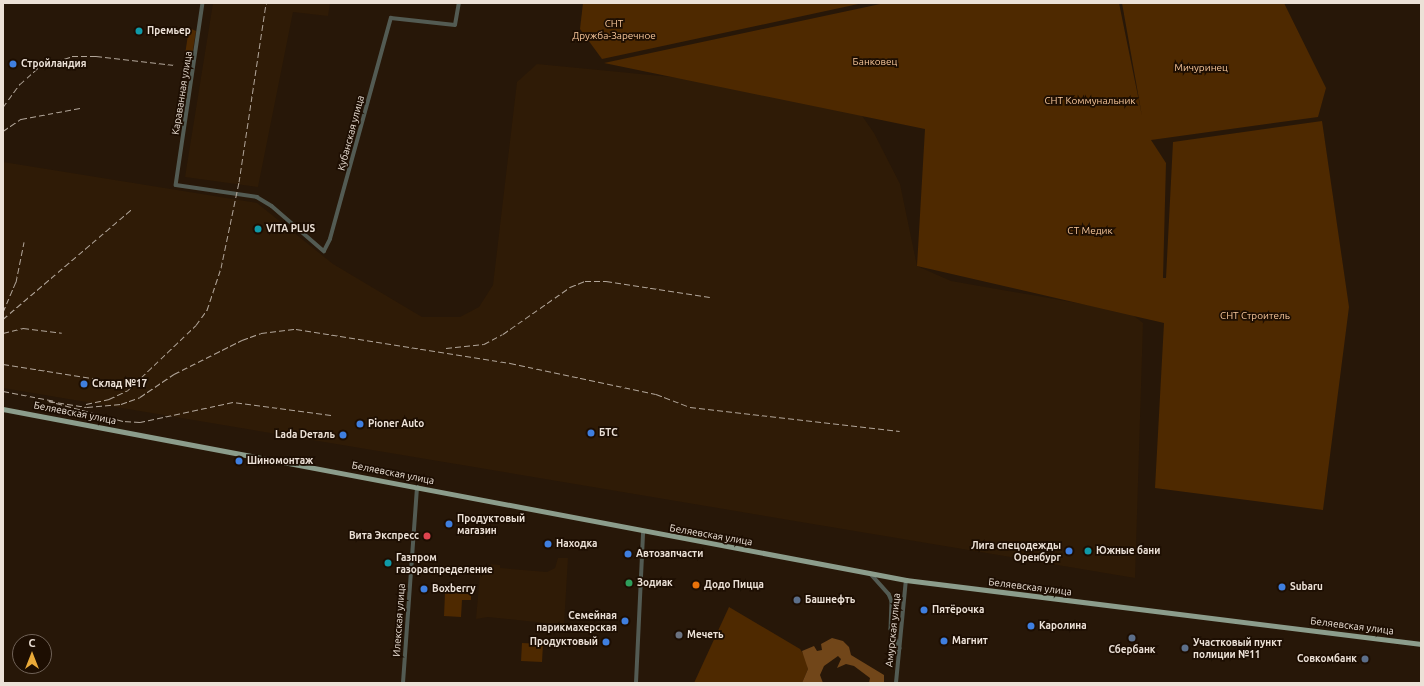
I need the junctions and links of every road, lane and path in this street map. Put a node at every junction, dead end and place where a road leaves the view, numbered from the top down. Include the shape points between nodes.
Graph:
1 (203, 3) edge
2 (459, 3) edge
3 (257, 197) joint
4 (3, 409) edge
5 (418, 487) junction
6 (643, 532) junction
7 (870, 574) junction
8 (906, 580) junction
9 (1421, 644) edge
10 (900, 648) junction
11 (403, 683) edge
12 (636, 683) edge
13 (896, 683) edge

1 - 3 street, Караванная улица via 176,185
2 - 3 street, Кубанская улица via 455,25 391,18 330,239 324,251 272,206
4 - 5 main road, Беляевская улица
5 - 6 main road, Беляевская улица
5 - 11 street, Илекская улица
6 - 7 main road, Беляевская улица
6 - 12 street
7 - 8 main road, Беляевская улица
7 - 10 street via 889,594 892,601 891,629
8 - 9 main road, Беляевская улица
8 - 10 street, Амурская улица
10 - 13 street, Амурская улица

